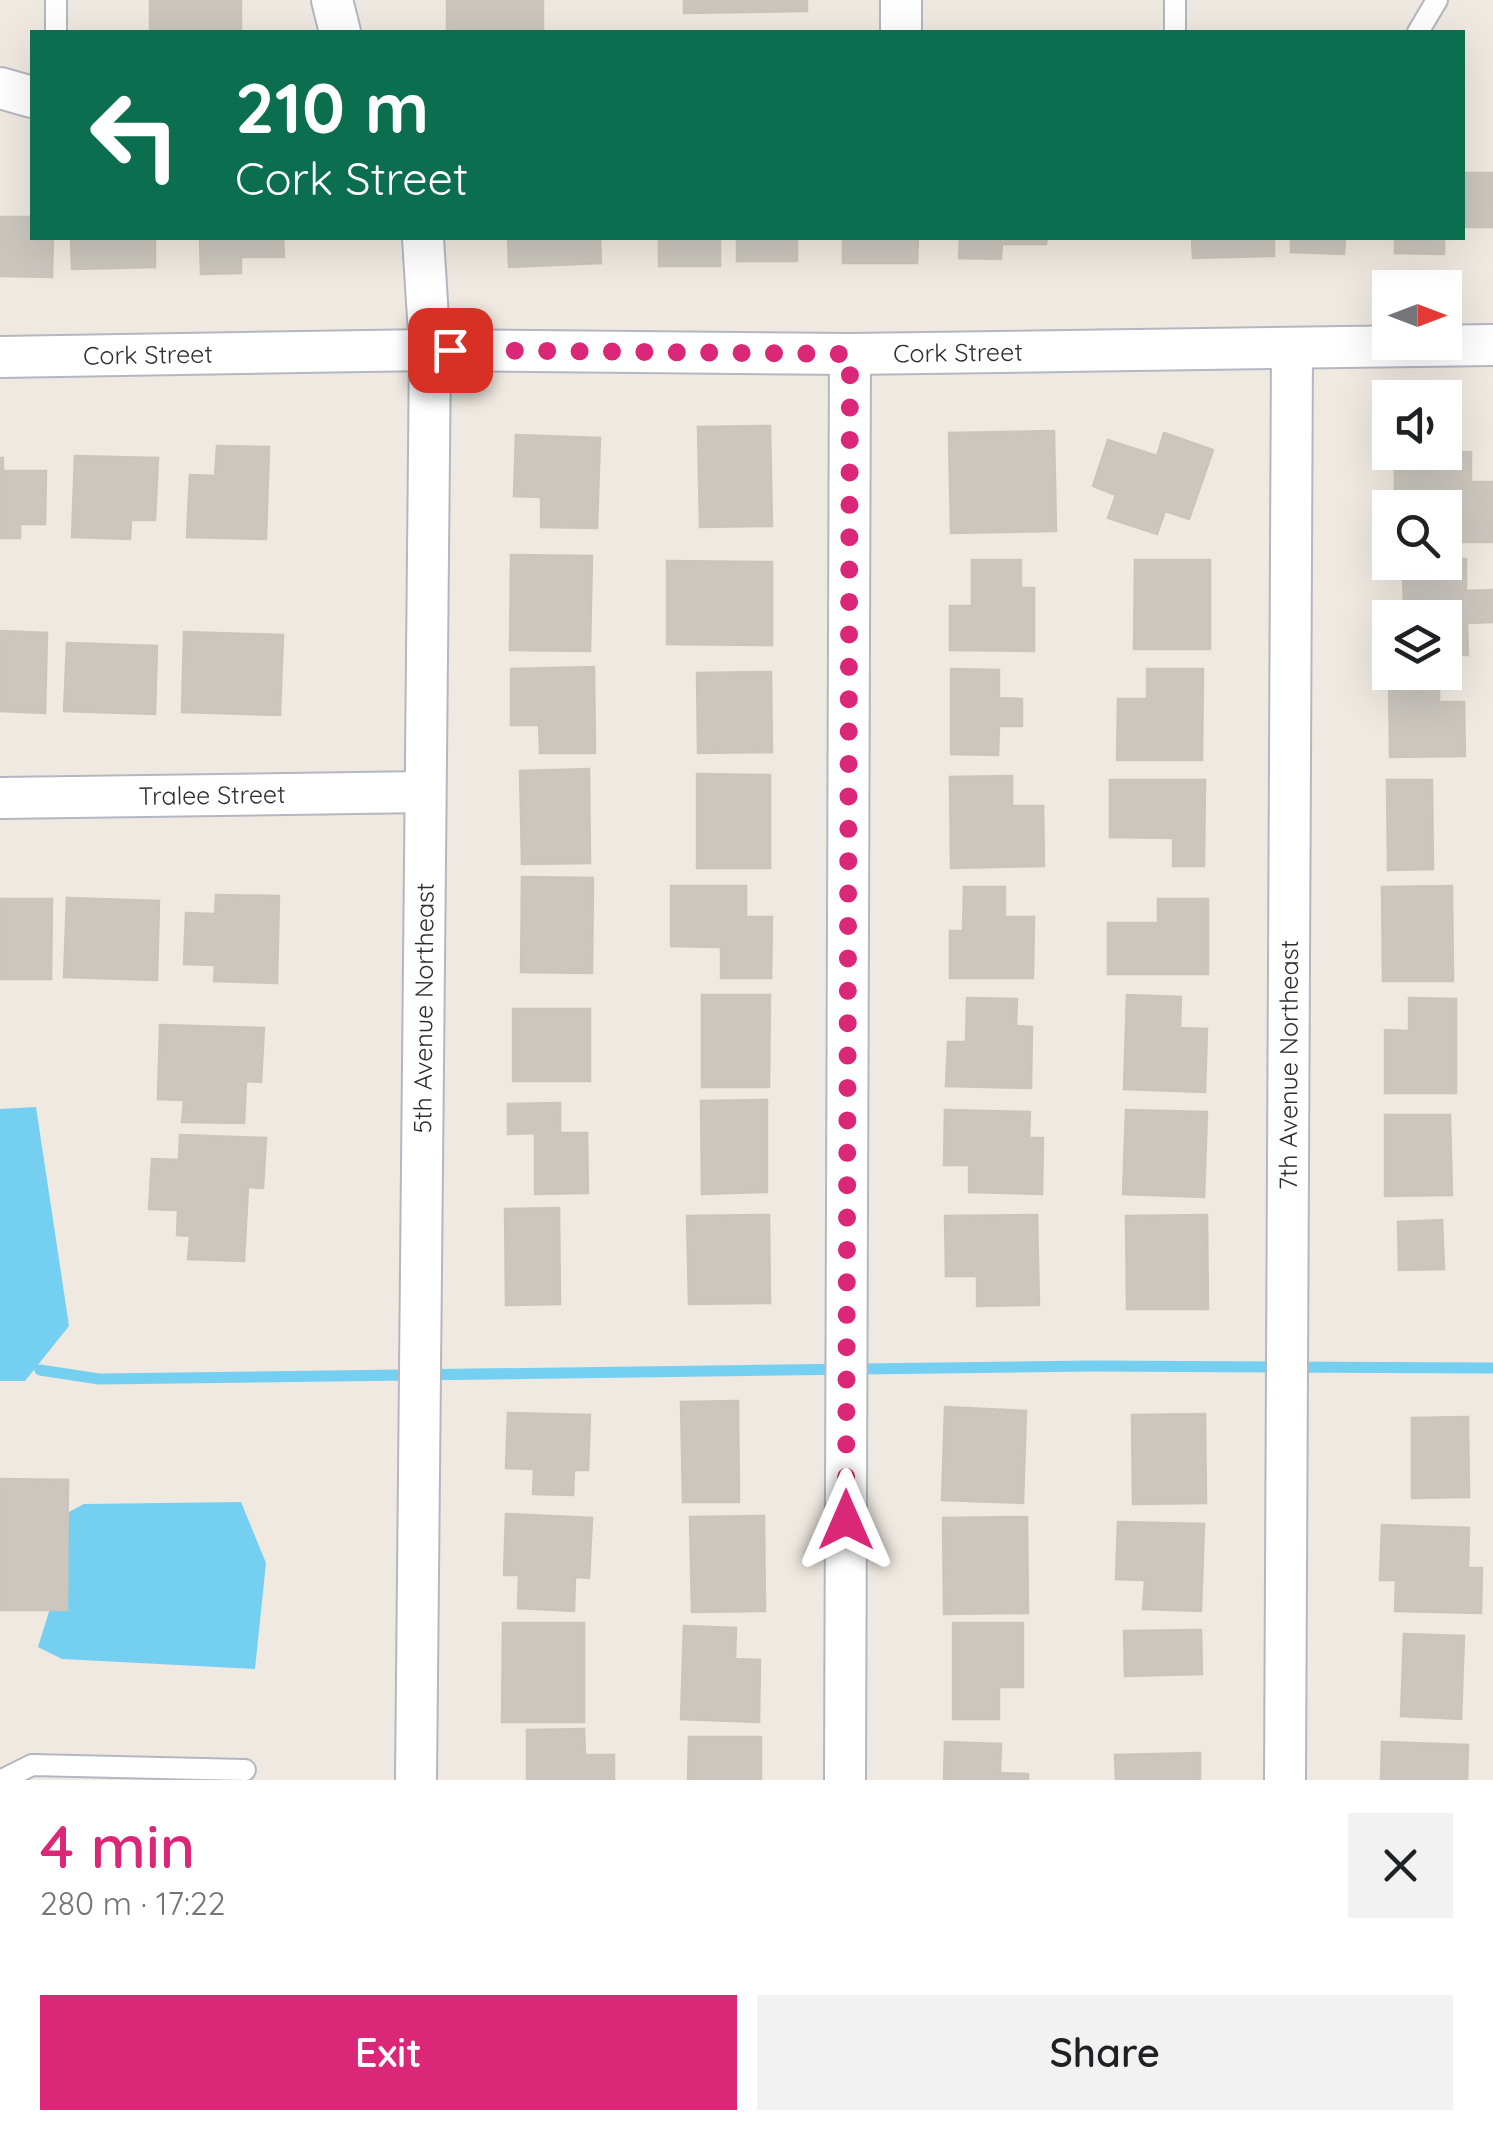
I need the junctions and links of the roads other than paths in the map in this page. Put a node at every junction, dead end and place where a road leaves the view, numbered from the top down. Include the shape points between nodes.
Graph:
1 (56, 0) edge
2 (332, 0) edge
3 (901, 0) edge
4 (1175, 0) edge
5 (1437, 0) edge
6 (56, 30) edge
7 (340, 30) edge
8 (901, 30) edge
9 (1175, 30) edge
10 (1419, 30) edge
11 (0, 88) edge
12 (30, 96) edge
13 (423, 240) edge
14 (1493, 345) edge
15 (1292, 348) junction
16 (430, 350) junction
17 (850, 354) junction
18 (0, 357) edge
19 (425, 792) junction
20 (0, 798) edge
21 (245, 1770) dead end
22 (2, 1780) edge
23 (416, 1780) edge
24 (845, 1780) edge
25 (1286, 1780) edge

1 - 6 lane
2 - 7 street
3 - 8 street
4 - 9 lane
5 - 10 lane
11 - 12 street
13 - 16 street, 5th Avenue Northeast
14 - 15 street, Cork Street
15 - 17 street, Cork Street
15 - 25 street, 7th Avenue Northeast
16 - 17 street, Cork Street
16 - 18 street, Cork Street
16 - 19 street, 5th Avenue Northeast
17 - 24 street
19 - 20 street, Tralee Street
19 - 23 street, 5th Avenue Northeast
21 - 22 lane via 32,1766

